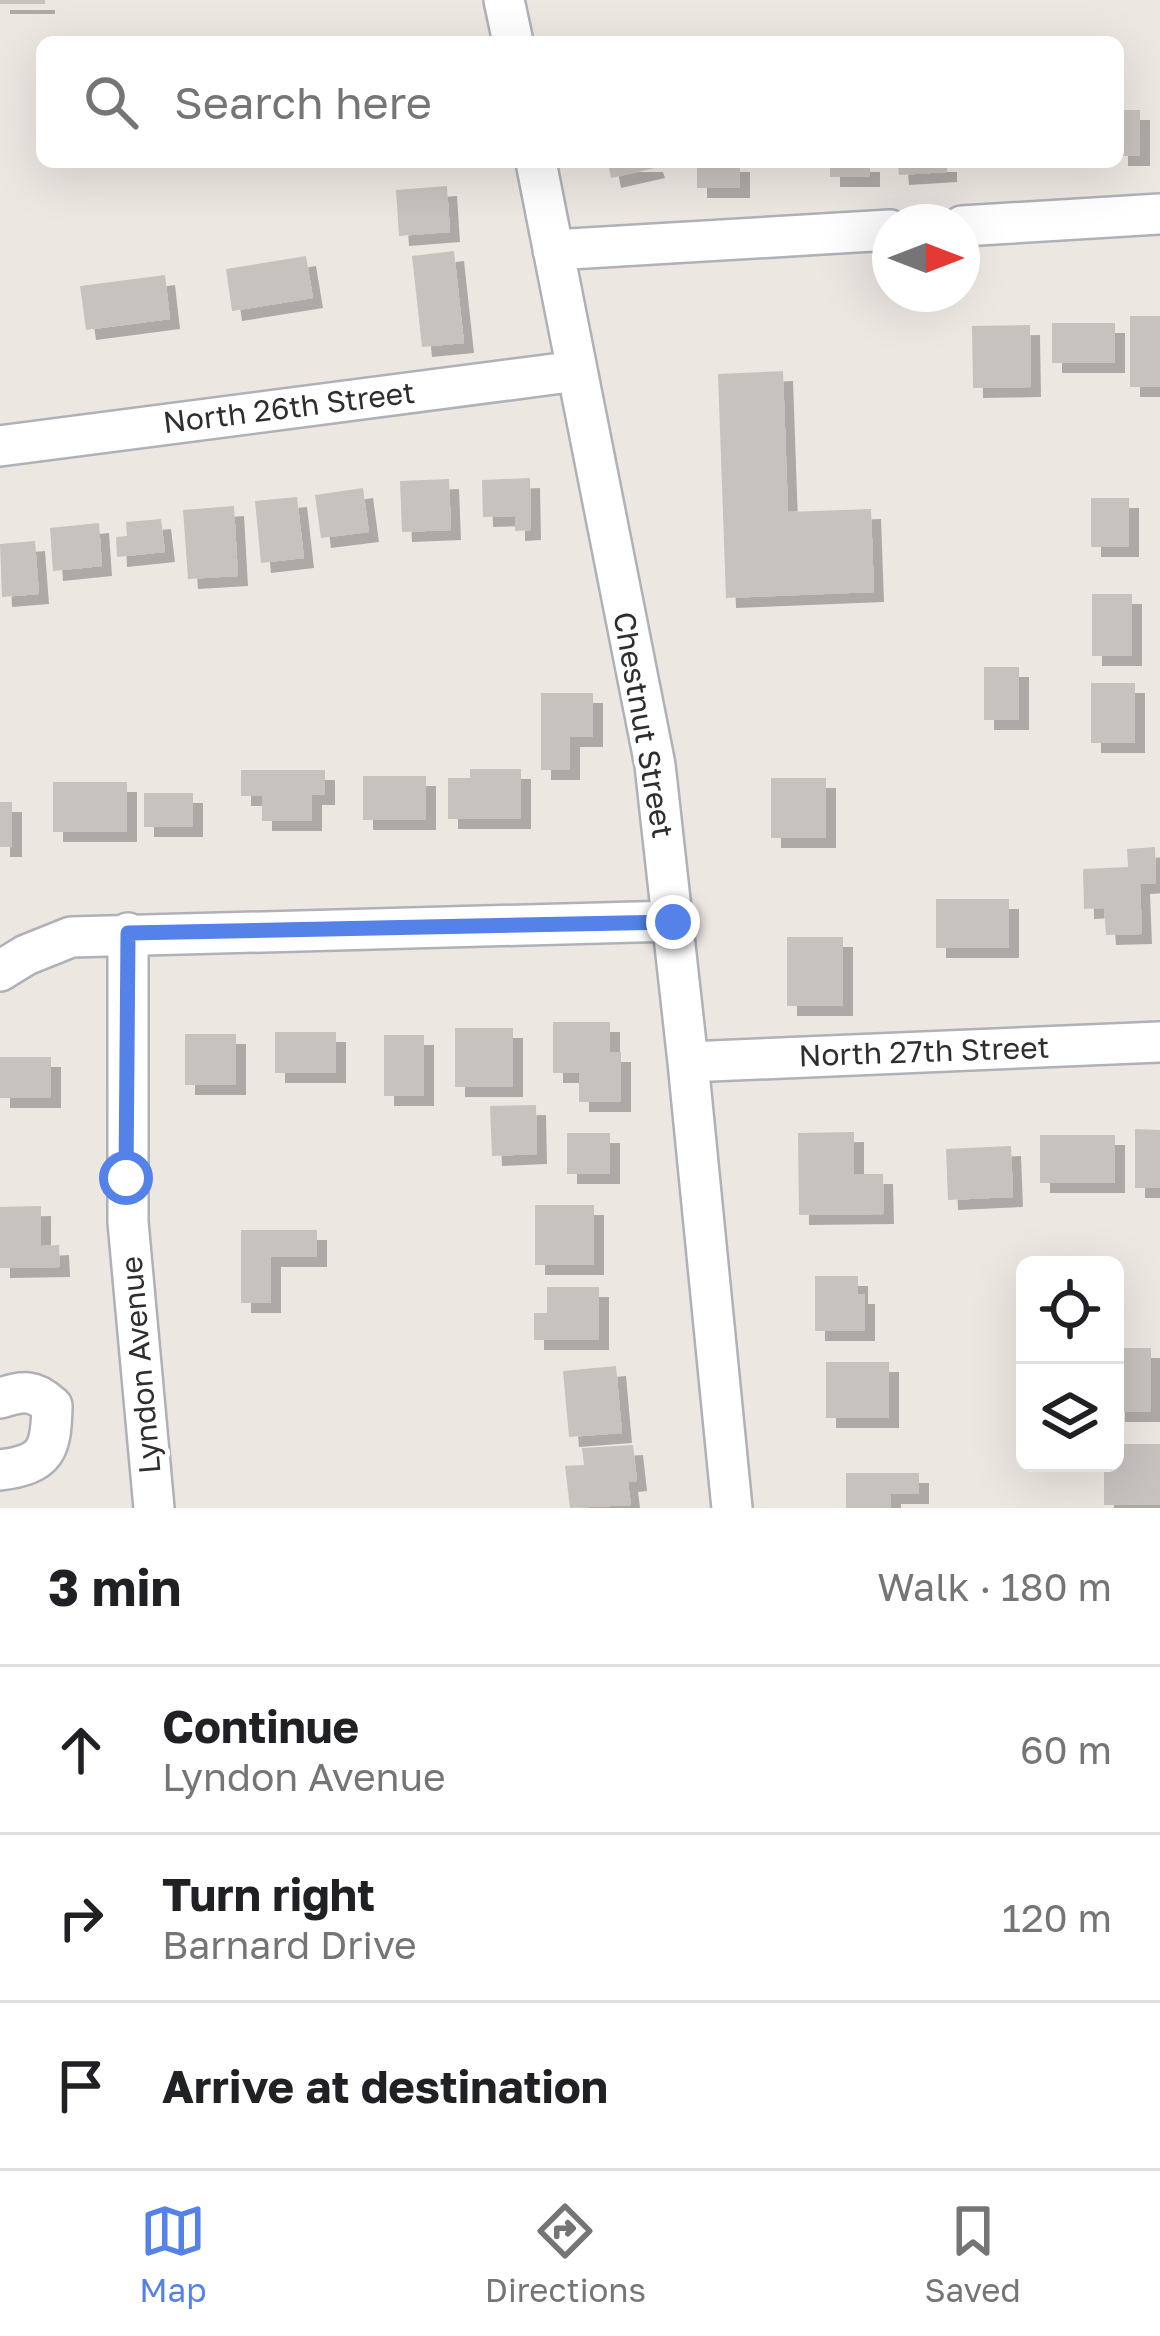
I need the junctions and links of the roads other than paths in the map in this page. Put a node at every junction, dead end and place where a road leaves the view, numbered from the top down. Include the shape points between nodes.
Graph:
1 (504, 0) edge
2 (512, 36) edge
3 (537, 168) edge
4 (1160, 214) edge
5 (980, 225) edge
6 (872, 231) edge
7 (553, 250) junction
8 (577, 370) junction
9 (0, 446) edge
10 (673, 922) junction
11 (128, 933) junction
12 (0, 971) edge
13 (1160, 1042) edge
14 (688, 1062) junction
15 (0, 1398) edge
16 (0, 1470) edge
17 (154, 1508) edge
18 (732, 1508) edge

1 - 2 street
3 - 7 street, Chestnut Street
4 - 5 street
6 - 7 street
7 - 8 street, Chestnut Street
8 - 9 street, North 26th Street
8 - 10 street, Chestnut Street via 655,765
10 - 11 street
10 - 14 street, Chestnut Street
11 - 12 street via 71,937
11 - 17 street, Lyndon Avenue via 128,1222
13 - 14 street, North 27th Street
14 - 18 street, Chestnut Street
15 - 16 street via 38,1394 52,1406 43,1455

